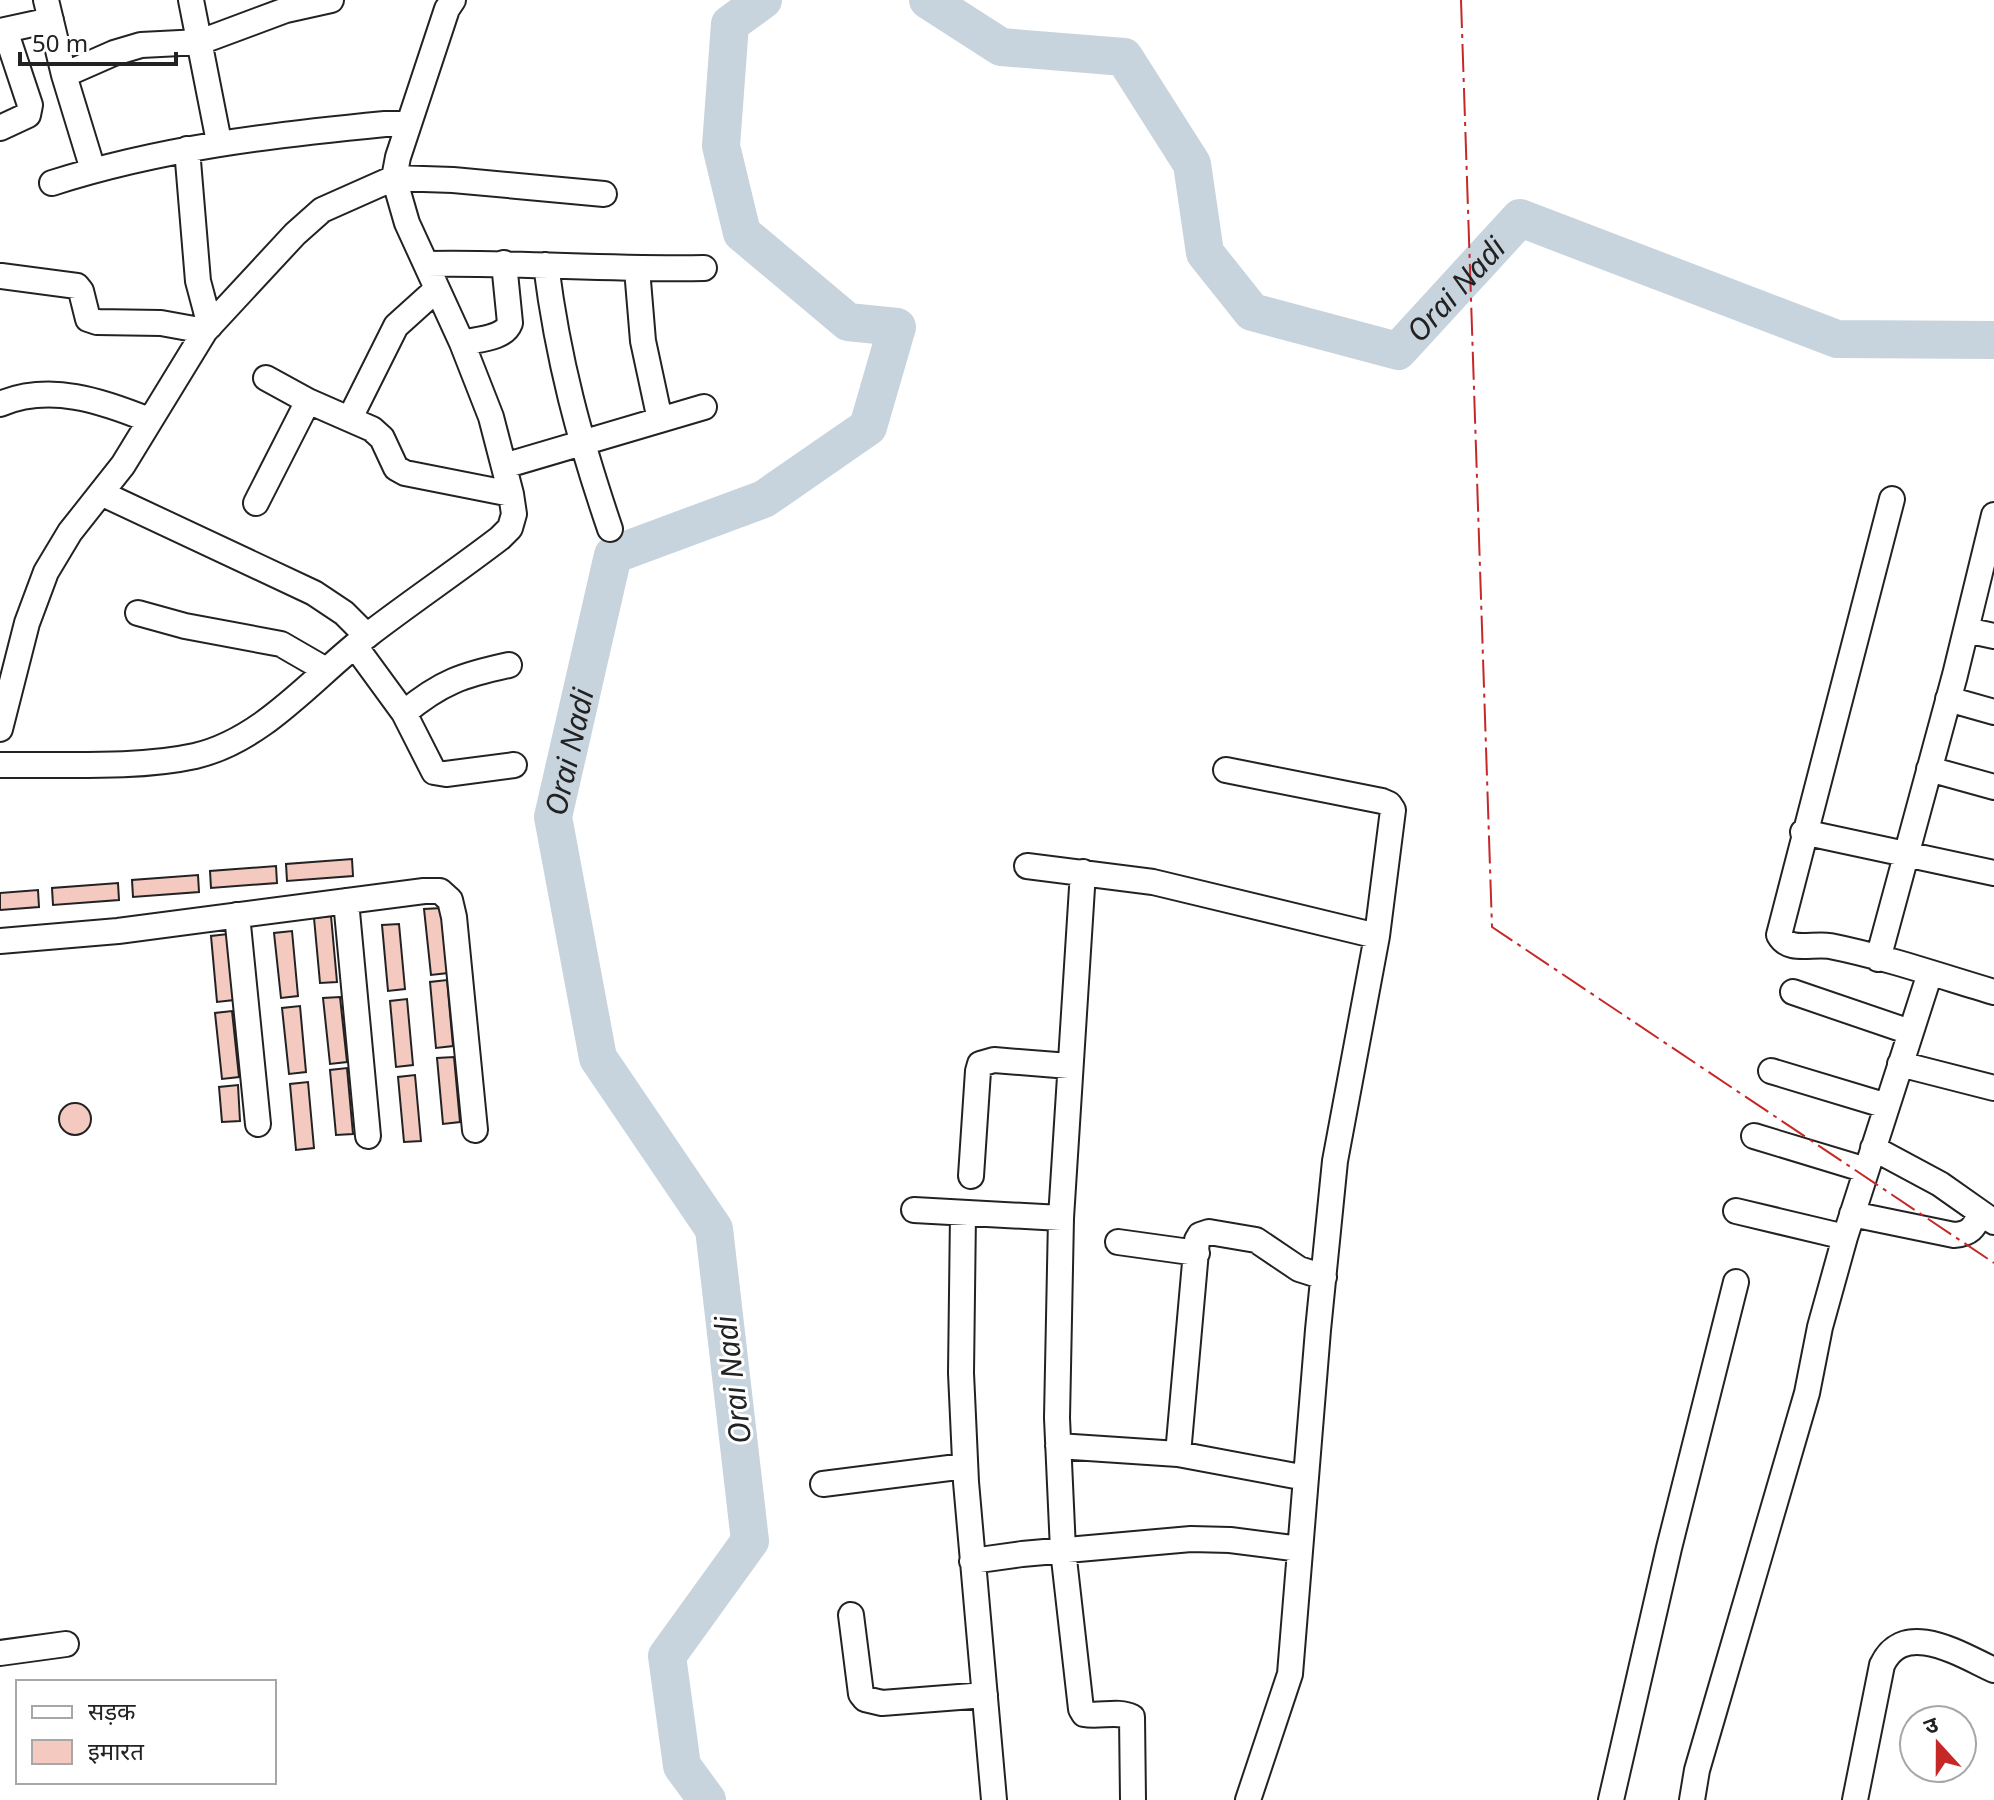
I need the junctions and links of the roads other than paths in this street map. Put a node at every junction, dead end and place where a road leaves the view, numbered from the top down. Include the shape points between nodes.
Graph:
1 (191, 0) edge
2 (331, 0) edge
3 (453, 0) edge
4 (284, 5) edge
5 (48, 10) edge
6 (3, 31) edge
7 (200, 42) junction
8 (66, 83) junction
9 (30, 105) junction
10 (409, 124) junction
11 (0, 128) edge
12 (219, 142) junction
13 (187, 149) junction
14 (93, 170) junction
15 (394, 178) junction
16 (52, 183) dead end
17 (604, 194) dead end
18 (504, 263) junction
19 (426, 264) junction
20 (546, 265) junction
21 (704, 268) dead end
22 (637, 269) junction
23 (1, 276) edge
24 (437, 289) junction
25 (207, 329) junction
26 (462, 343) junction
27 (266, 378) dead end
28 (308, 401) junction
29 (0, 404) edge
30 (704, 407) dead end
31 (350, 418) junction
32 (149, 420) junction
33 (660, 420) junction
34 (580, 442) junction
35 (504, 466) junction
36 (103, 494) junction
37 (511, 494) junction
38 (1892, 499) dead end
39 (256, 503) dead end
40 (1994, 515) edge
41 (610, 529) dead end
42 (1991, 541) edge
43 (138, 613) dead end
44 (1966, 630) junction
45 (1994, 636) edge
46 (361, 641) junction
47 (509, 665) dead end
48 (326, 670) junction
49 (1948, 699) junction
50 (1994, 712) edge
51 (404, 713) junction
52 (0, 729) edge
53 (0, 765) edge
54 (514, 765) dead end
55 (1929, 769) junction
56 (1226, 770) dead end
57 (1994, 787) edge
58 (1803, 832) junction
59 (1906, 853) junction
60 (1027, 866) dead end
61 (1083, 872) junction
62 (1994, 873) edge
63 (346, 901) junction
64 (237, 915) junction
65 (1377, 936) junction
66 (0, 941) edge
67 (1878, 959) junction
68 (1930, 973) junction
69 (1793, 992) dead end
70 (1994, 992) edge
71 (1910, 1032) junction
72 (1900, 1064) junction
73 (1069, 1066) junction
74 (1771, 1071) dead end
75 (1994, 1088) edge
76 (1887, 1106) junction
77 (258, 1124) dead end
78 (475, 1130) dead end
79 (368, 1136) dead end
80 (1754, 1136) dead end
81 (1870, 1159) junction
82 (971, 1176) dead end
83 (914, 1210) dead end
84 (1736, 1211) dead end
85 (963, 1214) junction
86 (1061, 1218) junction
87 (1987, 1218) edge
88 (1848, 1226) junction
89 (1118, 1242) dead end
90 (1197, 1253) junction
91 (1324, 1277) junction
92 (1736, 1282) dead end
93 (1058, 1446) junction
94 (1178, 1454) junction
95 (965, 1466) junction
96 (1306, 1478) junction
97 (823, 1484) dead end
98 (1300, 1549) junction
99 (1063, 1550) junction
100 (972, 1561) junction
101 (851, 1615) dead end
102 (66, 1644) dead end
103 (0, 1653) edge
104 (1994, 1670) edge
105 (985, 1695) junction
106 (994, 1800) edge
107 (1133, 1800) edge
108 (1248, 1800) edge
109 (1611, 1800) edge
110 (1692, 1800) edge
111 (1855, 1800) edge

1 - 7 street
2 - 4 street
3 - 10 street
4 - 7 street
5 - 6 street
5 - 8 street
6 - 9 street
7 - 8 street via 141,45 104,56
7 - 12 street
8 - 9 street
8 - 14 street
9 - 11 street via 28,115
10 - 12 street
10 - 15 street
12 - 13 street
13 - 14 street
13 - 25 street
14 - 16 street
15 - 17 street
15 - 19 street
15 - 25 street via 322,210
18 - 19 street
18 - 20 street
18 - 26 street via 507,330
19 - 24 street
20 - 22 street
20 - 34 street
21 - 22 street
22 - 33 street via 643,341
23 - 25 street via 77,286 88,319 97,322
24 - 26 street
24 - 31 street via 396,326
25 - 32 street
26 - 35 street
27 - 28 street
28 - 31 street
28 - 39 street
29 - 32 street via 34,395 67,395
30 - 33 street
31 - 37 street via 382,438 391,461 405,473
32 - 36 street
33 - 34 street
34 - 35 street
34 - 41 street
35 - 37 street
36 - 46 street via 314,593 344,613
36 - 52 street via 70,532 46,572
37 - 46 street via 514,514 500,538
38 - 58 street
40 - 42 street
42 - 44 street
43 - 48 street via 281,644
44 - 45 street
44 - 49 street
46 - 48 street
46 - 51 street
47 - 51 street via 466,674
48 - 53 street via 267,720 225,746 195,756
49 - 50 street
49 - 55 street
51 - 54 street via 434,772
55 - 57 street
55 - 59 street
56 - 65 street via 1389,804 1393,823
58 - 59 street
58 - 67 street via 1779,935 1783,942 1829,946
59 - 62 street
59 - 67 street
60 - 61 street
61 - 65 street via 1153,882
61 - 73 street
63 - 64 street
63 - 78 street via 424,891 440,891 450,900
63 - 79 street
64 - 66 street
64 - 77 street
65 - 91 street via 1335,1161
67 - 68 street
68 - 70 street
68 - 71 street
69 - 71 street
71 - 72 street
72 - 75 street
72 - 76 street
73 - 82 street via 994,1060 980,1064
73 - 86 street
74 - 76 street
76 - 81 street
80 - 81 street
81 - 87 street via 1940,1184
81 - 88 street
83 - 85 street
84 - 88 street
85 - 86 street
85 - 95 street
86 - 93 street
87 - 88 street via 1967,1234 1954,1235
88 - 110 street via 1807,1393
89 - 90 street
90 - 91 street via 1200,1235 1209,1232 1256,1240 1299,1269
90 - 94 street
91 - 96 street
92 - 109 street
93 - 94 street
93 - 99 street
94 - 96 street
95 - 97 street
95 - 100 street
96 - 98 street
98 - 99 street via 1191,1539
98 - 108 street via 1290,1674
99 - 100 street
99 - 107 street via 1081,1709 1090,1715 1132,1717
100 - 105 street
101 - 105 street via 865,1699 882,1703
102 - 103 street
104 - 111 street via 1916,1641 1888,1651
105 - 106 street

